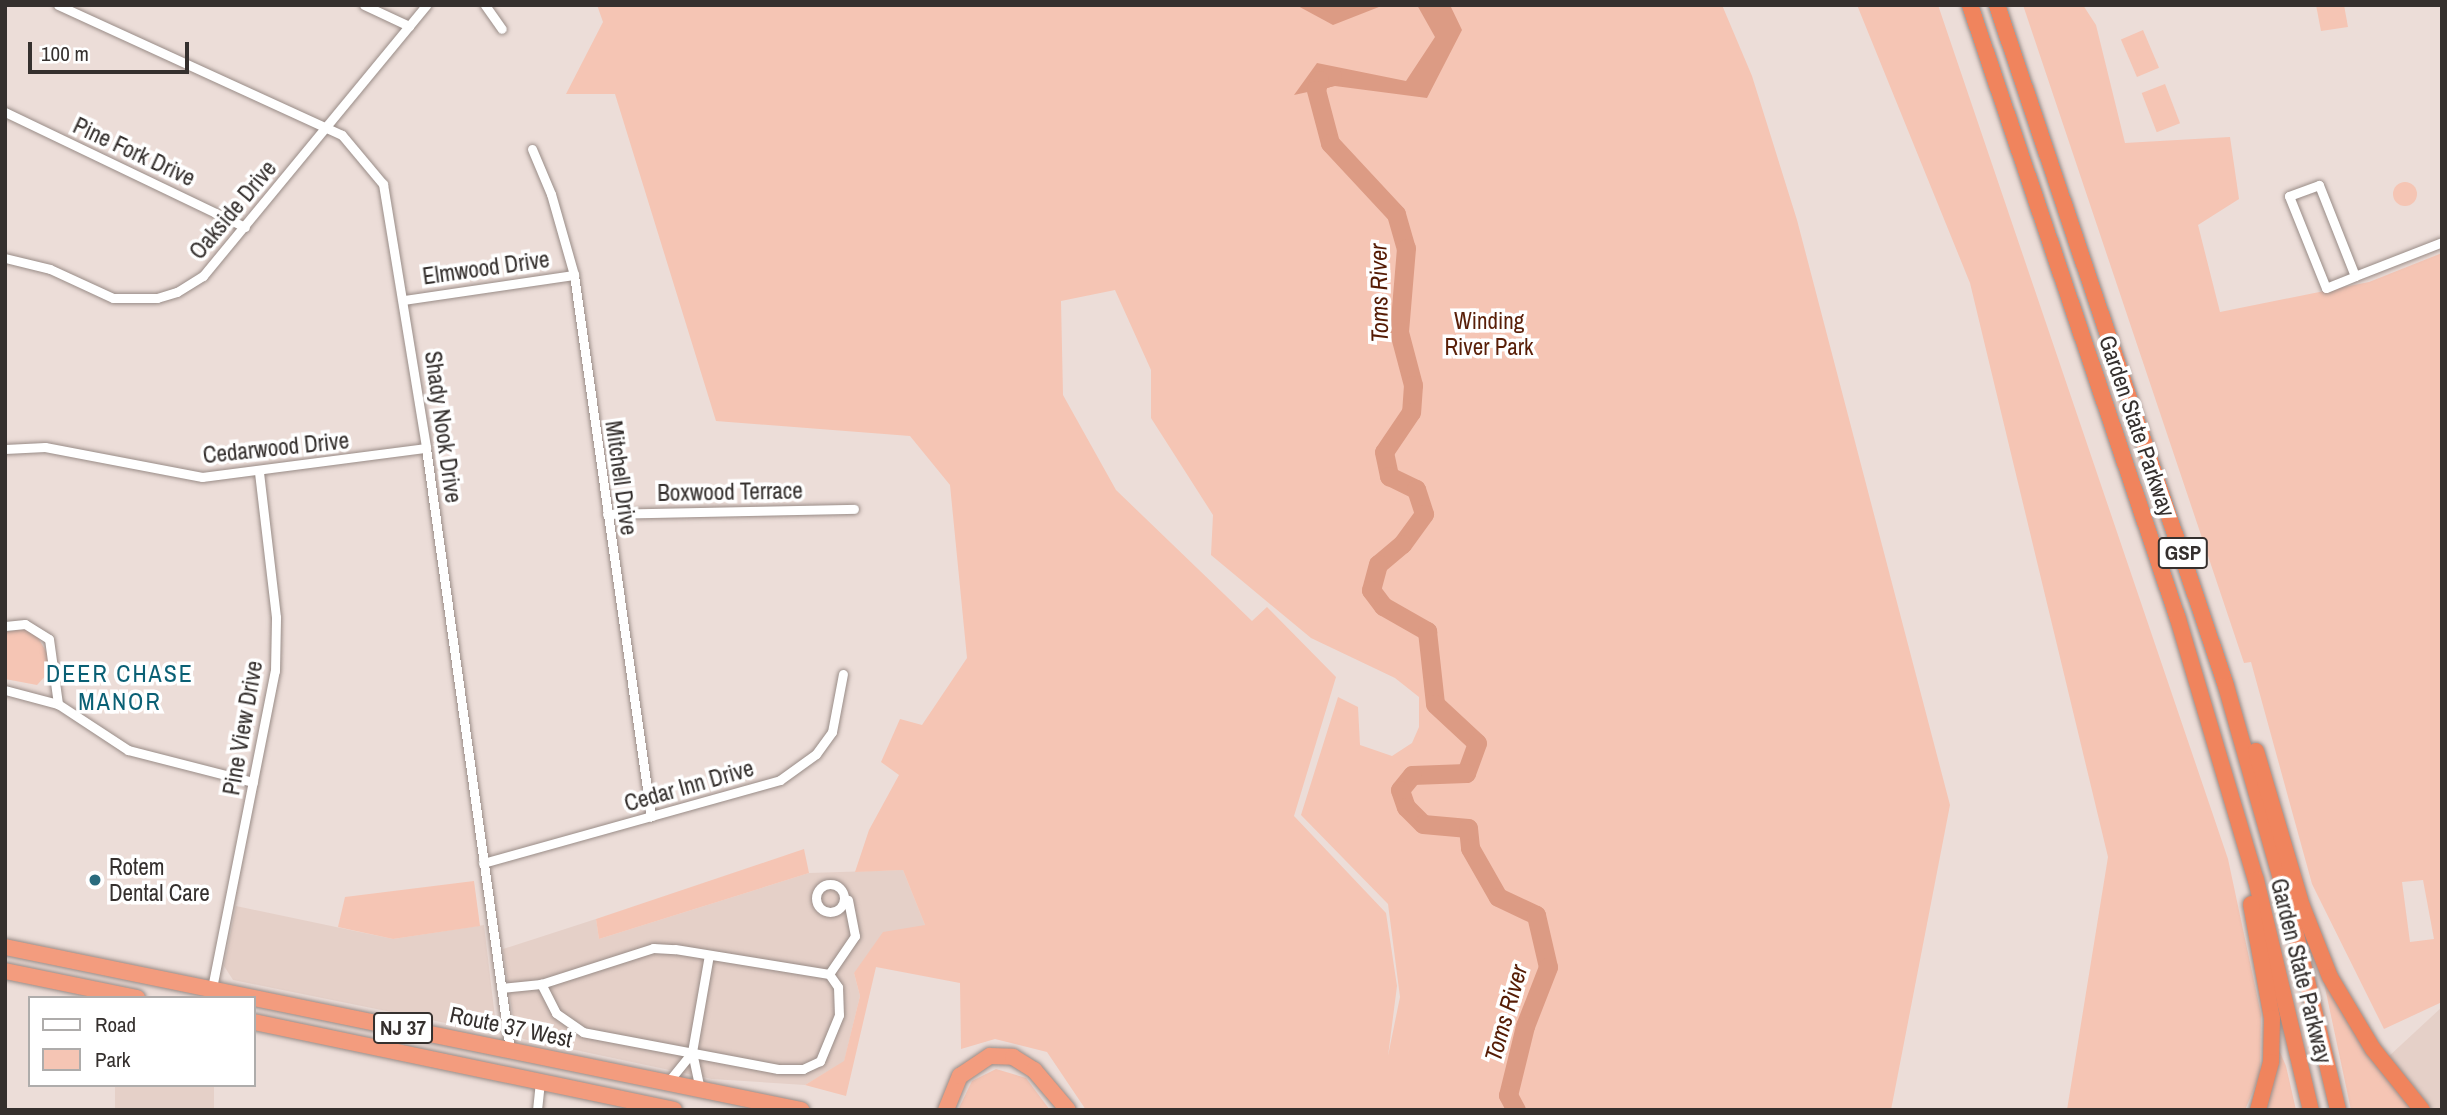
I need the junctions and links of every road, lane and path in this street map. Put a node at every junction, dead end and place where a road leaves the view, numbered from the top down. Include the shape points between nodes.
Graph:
1 (58, 5) edge
2 (364, 5) edge
3 (426, 5) edge
4 (485, 5) edge
5 (1970, 5) edge
6 (1997, 5) edge
7 (409, 26) junction
8 (502, 29) dead end
9 (5, 112) edge
10 (326, 128) junction
11 (532, 149) dead end
12 (246, 226) junction
13 (2442, 242) edge
14 (5, 258) edge
15 (574, 275) junction
16 (2355, 276) junction
17 (404, 300) junction
18 (426, 448) junction
19 (5, 449) edge
20 (259, 473) junction
21 (854, 509) dead end
22 (607, 514) junction
23 (2178, 536) junction
24 (5, 626) edge
25 (843, 674) dead end
26 (5, 690) edge
27 (58, 704) junction
28 (2206, 711) junction
29 (253, 782) junction
30 (651, 817) junction
31 (483, 863) junction
32 (848, 900) dead end
33 (5, 947) edge
34 (709, 955) junction
35 (5, 971) edge
36 (829, 974) junction
37 (541, 984) junction
38 (212, 988) junction
39 (501, 988) junction
40 (127, 996) edge
41 (250, 996) edge
42 (256, 997) edge
43 (256, 1022) edge
44 (510, 1050) junction
45 (692, 1052) junction
46 (540, 1081) junction
47 (668, 1082) junction
48 (700, 1089) junction
49 (537, 1110) edge
50 (674, 1110) edge
51 (801, 1110) edge
52 (946, 1110) edge
53 (1068, 1110) edge
54 (2258, 1110) edge
55 (2311, 1110) edge
56 (2338, 1110) edge
57 (2422, 1110) edge

1 - 10 street, Shady Nook Drive
2 - 7 street
3 - 7 street, Oakside Drive
4 - 8 street
5 - 28 highway, Garden State Parkway / GSP
6 - 23 highway, Garden State Parkway / GSP
7 - 10 street, Oakside Drive
9 - 12 street, Pine Fork Drive
10 - 12 street, Oakside Drive
10 - 17 street, Shady Nook Drive via 365,157 383,184
11 - 15 street, Mitchell Drive via 551,194
12 - 14 street, Oakside Drive via 203,276 157,298 113,298 50,269
13 - 16 street
15 - 17 street, Elmwood Drive
15 - 22 street, Mitchell Drive
16 - 16 street via 2326,288 2290,196 2319,185
17 - 18 street, Shady Nook Drive
18 - 20 street, Cedarwood Drive
18 - 31 street, Shady Nook Drive
19 - 20 street, Cedarwood Drive via 44,447 202,477
20 - 29 street, Pine View Drive via 277,639
21 - 22 street, Boxwood Terrace
22 - 30 street, Mitchell Drive
23 - 56 highway, Garden State Parkway / GSP via 2261,807
23 - 57 highway via 2267,784 2321,956 2365,1039
24 - 27 street via 25,624 49,639
25 - 30 street, Cedar Inn Drive via 832,732 799,767 780,780
26 - 27 street
27 - 29 street via 128,750
28 - 54 highway via 2270,991 2271,1062
28 - 55 highway, Garden State Parkway / GSP via 2256,880
29 - 38 street, Pine View Drive
30 - 31 street, Cedar Inn Drive
31 - 39 street, Shady Nook Drive
32 - 36 street via 855,936
33 - 38 highway, Route 37 West / NJ 37
34 - 36 street
34 - 37 street via 653,948
34 - 45 street
35 - 40 highway
36 - 45 street via 838,987 839,1015 824,1056 812,1066 778,1069
37 - 39 street
37 - 45 street via 556,1013 573,1028
38 - 41 highway, Route 37 West / NJ 37
39 - 44 street, Shady Nook Drive
42 - 44 highway, Route 37 West / NJ 37
43 - 46 highway, Route 37 West / NJ 37
44 - 47 highway, Route 37 West / NJ 37
45 - 47 street
45 - 48 street
46 - 49 street
46 - 50 highway, Route 37 West / NJ 37
47 - 48 highway, Route 37 West / NJ 37
48 - 51 highway, Route 37 West / NJ 37
52 - 53 highway via 960,1076 990,1056 1013,1058 1034,1070

